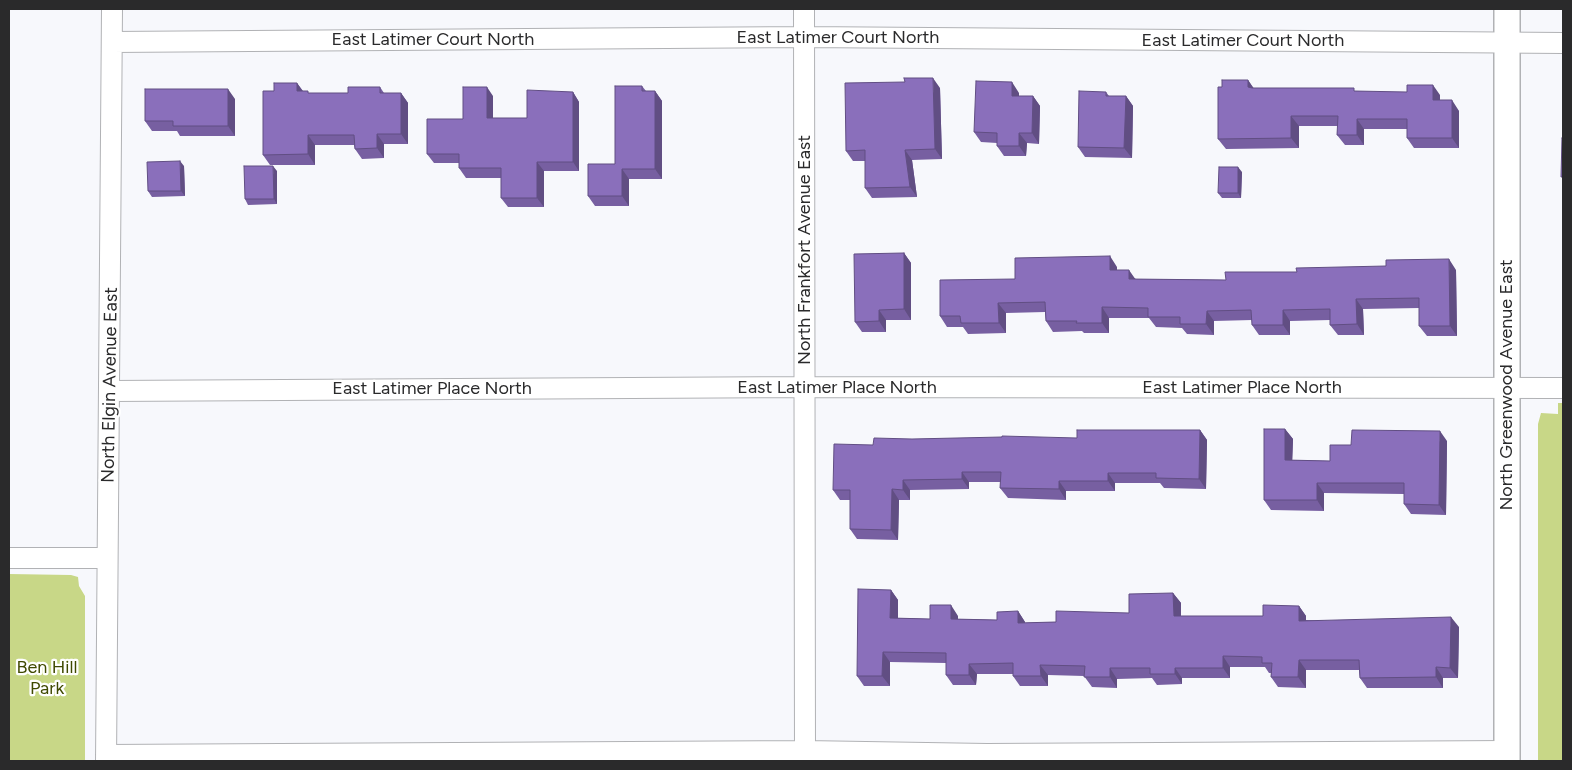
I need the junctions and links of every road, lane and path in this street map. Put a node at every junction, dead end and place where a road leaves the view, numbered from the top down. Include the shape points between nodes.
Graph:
1 (112, 9) edge
2 (804, 9) edge
3 (1507, 9) edge
4 (804, 37) junction
5 (112, 42) junction
6 (1507, 43) junction
7 (1563, 43) edge
8 (805, 387) junction
9 (1507, 388) junction
10 (1563, 388) edge
11 (110, 391) junction
12 (9, 558) edge
13 (107, 558) junction
14 (805, 756) edge
15 (1507, 756) edge
16 (106, 758) edge

1 - 5 street, North Elgin Avenue East
2 - 4 street, North Frankfort Avenue East
3 - 6 street, North Greenwood Avenue East
4 - 5 street, East Latimer Court North
4 - 6 street, East Latimer Court North
4 - 8 street, North Frankfort Avenue East
5 - 11 street, North Elgin Avenue East
6 - 7 street, East Latimer Court North
6 - 9 street, North Greenwood Avenue East
8 - 9 street, East Latimer Place North
8 - 11 street, East Latimer Place North
8 - 14 street, North Frankfort Avenue East
9 - 10 street, East Latimer Place North
9 - 15 street, North Greenwood Avenue East
11 - 13 street, North Elgin Avenue East
12 - 13 street
13 - 16 street, North Elgin Avenue East
14 - 15 street
14 - 16 street

